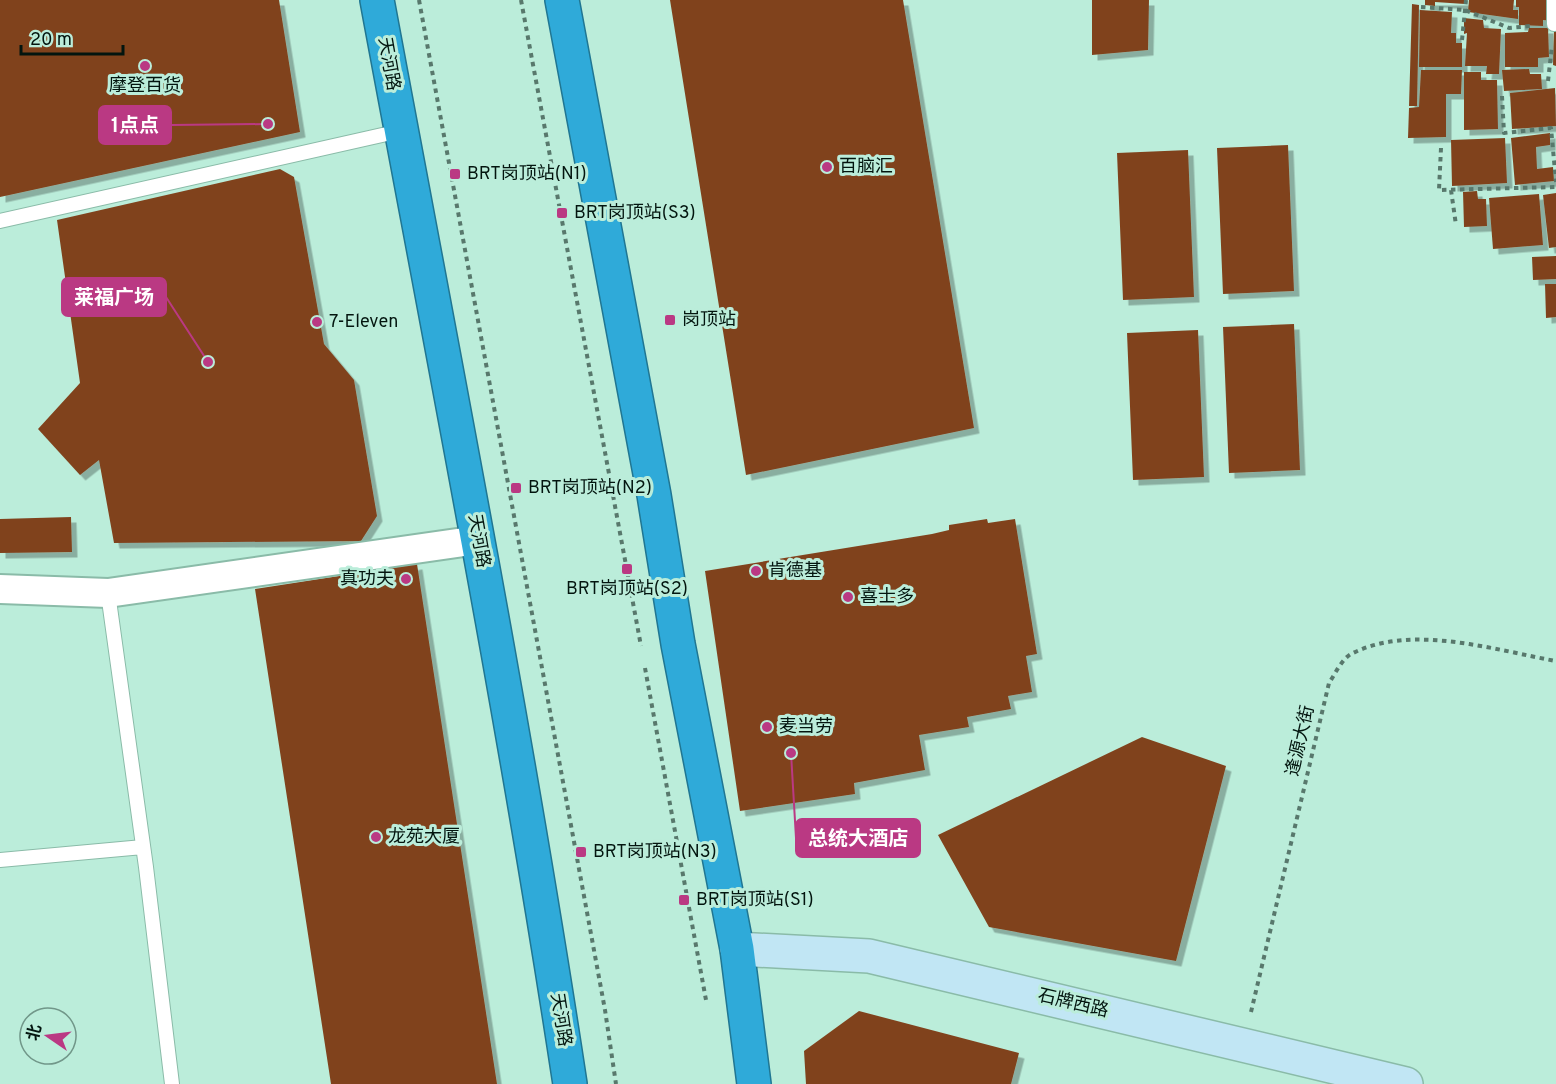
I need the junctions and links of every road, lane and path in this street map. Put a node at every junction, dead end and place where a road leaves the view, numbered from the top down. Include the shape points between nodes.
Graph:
1 (377, 0) edge
2 (419, 0) edge
3 (521, 0) edge
4 (562, 0) edge
5 (1466, 0) edge
6 (1554, 0) edge
7 (1421, 7) dead end
8 (1465, 10) junction
9 (1554, 24) joint
10 (1509, 28) dead end
11 (1462, 40) dead end
12 (1548, 81) dead end
13 (1502, 96) dead end
14 (1553, 128) edge
15 (400, 131) junction
16 (1441, 148) dead end
17 (1556, 184) edge
18 (1451, 190) junction
19 (0, 220) edge
20 (1456, 225) dead end
21 (478, 540) junction
22 (0, 589) edge
23 (108, 593) junction
24 (1556, 661) edge
25 (143, 847) junction
26 (0, 860) edge
27 (737, 949) junction
28 (708, 1008) dead end
29 (1244, 1045) junction
30 (172, 1084) edge
31 (570, 1084) edge
32 (616, 1084) edge
33 (754, 1084) edge
34 (1406, 1084) edge

1 - 15 highway, 天河路
2 - 32 path
3 - 28 path
4 - 27 highway
5 - 8 path
6 - 9 lane
7 - 8 path
8 - 10 path
8 - 11 path
9 - 12 path
13 - 14 path via 1504,133
14 - 17 path
15 - 19 lane
15 - 21 highway, 天河路
16 - 18 path via 1438,190
17 - 18 path
18 - 20 path
21 - 23 street
21 - 31 highway, 天河路
22 - 23 street
23 - 25 lane
24 - 29 path, 逢源大街 via 1428,639 1381,643 1349,655 1329,683
25 - 26 lane
25 - 30 lane
27 - 29 street, 石牌西路 via 869,956
27 - 33 highway
29 - 34 street, 石牌西路

